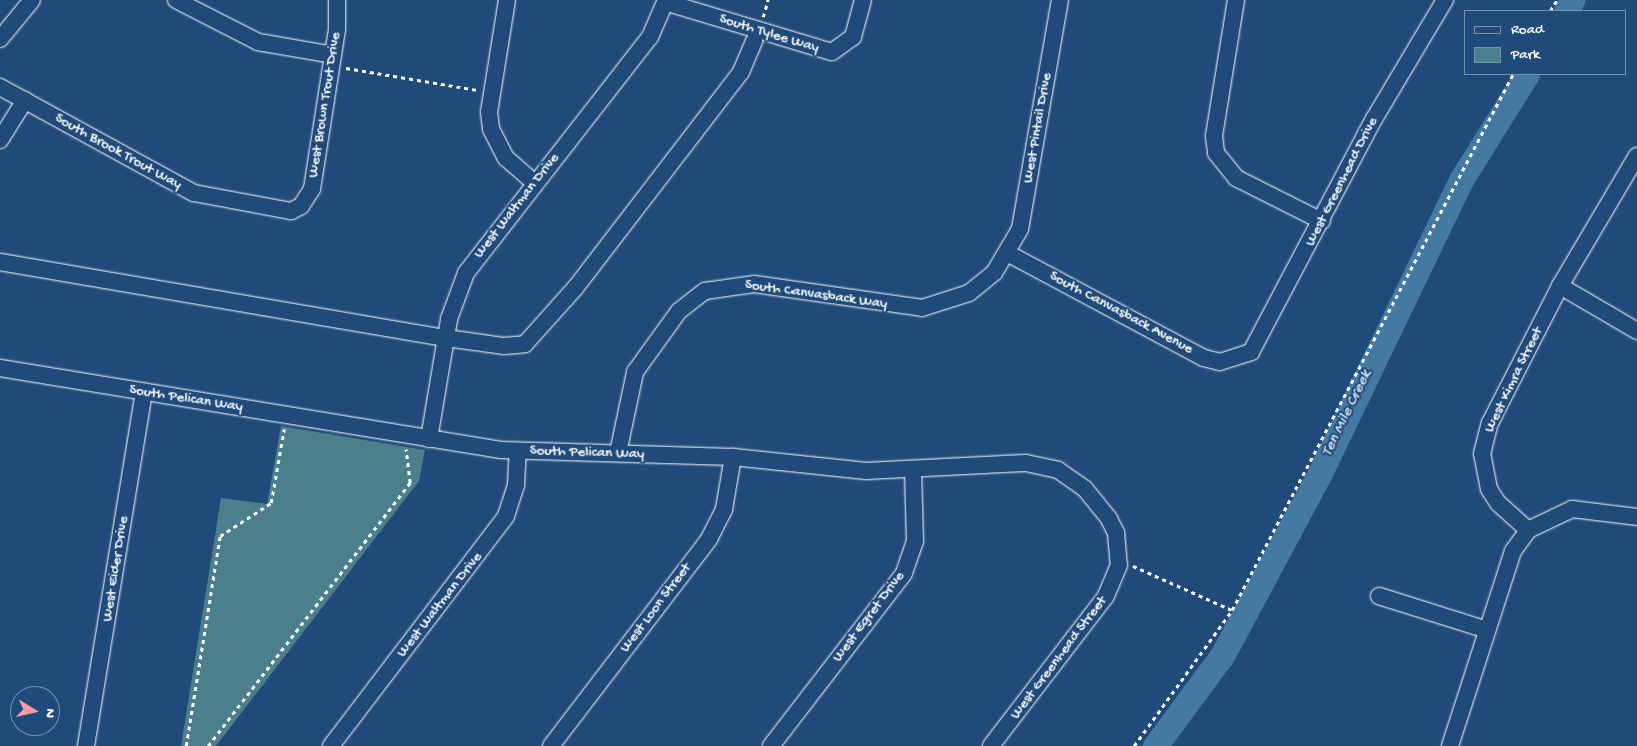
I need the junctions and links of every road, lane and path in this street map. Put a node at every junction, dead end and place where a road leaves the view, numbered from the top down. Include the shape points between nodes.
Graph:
1 (32, 0) edge
2 (176, 0) edge
3 (337, 0) edge
4 (507, 0) edge
5 (768, 0) edge
6 (864, 0) edge
7 (1060, 0) edge
8 (1236, 0) edge
9 (1445, 0) edge
10 (665, 1) edge
11 (761, 23) dead end
12 (0, 39) edge
13 (754, 41) dead end
14 (333, 55) junction
15 (346, 68) dead end
16 (1512, 75) edge
17 (0, 86) edge
18 (480, 90) dead end
19 (25, 100) junction
20 (0, 140) edge
21 (1637, 156) edge
22 (535, 183) junction
23 (301, 206) joint
24 (1322, 221) junction
25 (1009, 254) junction
26 (0, 262) edge
27 (1560, 286) junction
28 (1637, 331) edge
29 (446, 338) junction
30 (1236, 360) joint
31 (0, 368) edge
32 (144, 392) junction
33 (285, 425) dead end
34 (429, 439) junction
35 (405, 445) dead end
36 (518, 451) junction
37 (618, 453) junction
38 (733, 457) junction
39 (913, 469) junction
40 (1637, 517) edge
41 (1528, 530) junction
42 (1126, 566) junction
43 (1379, 596) dead end
44 (1232, 610) junction
45 (1488, 630) junction
46 (86, 746) edge
47 (186, 746) edge
48 (208, 746) edge
49 (331, 746) edge
50 (551, 746) edge
51 (771, 746) edge
52 (991, 746) edge
53 (1134, 746) edge
54 (1450, 746) edge

1 - 12 street
2 - 14 street via 258,42
3 - 14 street, West Brown Trout Drive
4 - 22 street via 489,112 491,129 506,158
5 - 11 path
6 - 10 street, South Tylee Way via 860,26 844,47 821,52
7 - 25 street, West Pintail Drive via 1024,213
8 - 24 street via 1214,136 1216,153 1236,178
9 - 24 street, West Greenhead Drive via 1374,119
10 - 22 street, West Waltman Drive via 650,37
13 - 29 street via 741,72 576,287 525,344 504,346
14 - 23 street, West Brown Trout Drive via 312,189
15 - 18 path
16 - 44 path
17 - 19 street, South Brook Trout Way
19 - 20 street
19 - 23 street, South Brook Trout Way via 194,193 282,211
21 - 27 street, West Kimra Street
22 - 29 street, West Waltman Drive via 466,273 452,303
24 - 30 street, West Greenhead Drive via 1261,339
25 - 30 street, South Canvasback Avenue via 1204,358
25 - 37 street, South Canvasback Way via 994,273 969,293 922,308 754,284 705,291 679,312 635,372
26 - 29 street
27 - 28 street
27 - 41 street, West Kimra Street via 1490,423 1482,454 1493,496
29 - 34 street, West Waltman Drive
31 - 32 street, South Pelican Way
32 - 34 street, South Pelican Way
32 - 46 street, West Eider Drive
33 - 47 path via 271,503 220,536
34 - 36 street, South Pelican Way
35 - 48 path via 410,483
36 - 37 street, South Pelican Way
36 - 49 street, West Waltman Drive via 516,485 506,516
37 - 38 street, South Pelican Way
38 - 39 street, South Pelican Way via 866,471
38 - 50 street, West Loon Street via 724,509 709,539
39 - 42 street, South Pelican Way via 1026,463 1058,470 1085,489 1109,519
39 - 51 street, West Egret Drive via 916,542 904,572
40 - 41 street via 1572,509
41 - 45 street via 1513,551
42 - 44 path
42 - 52 street, West Greenhead Street
43 - 45 street
44 - 53 path
45 - 54 street

